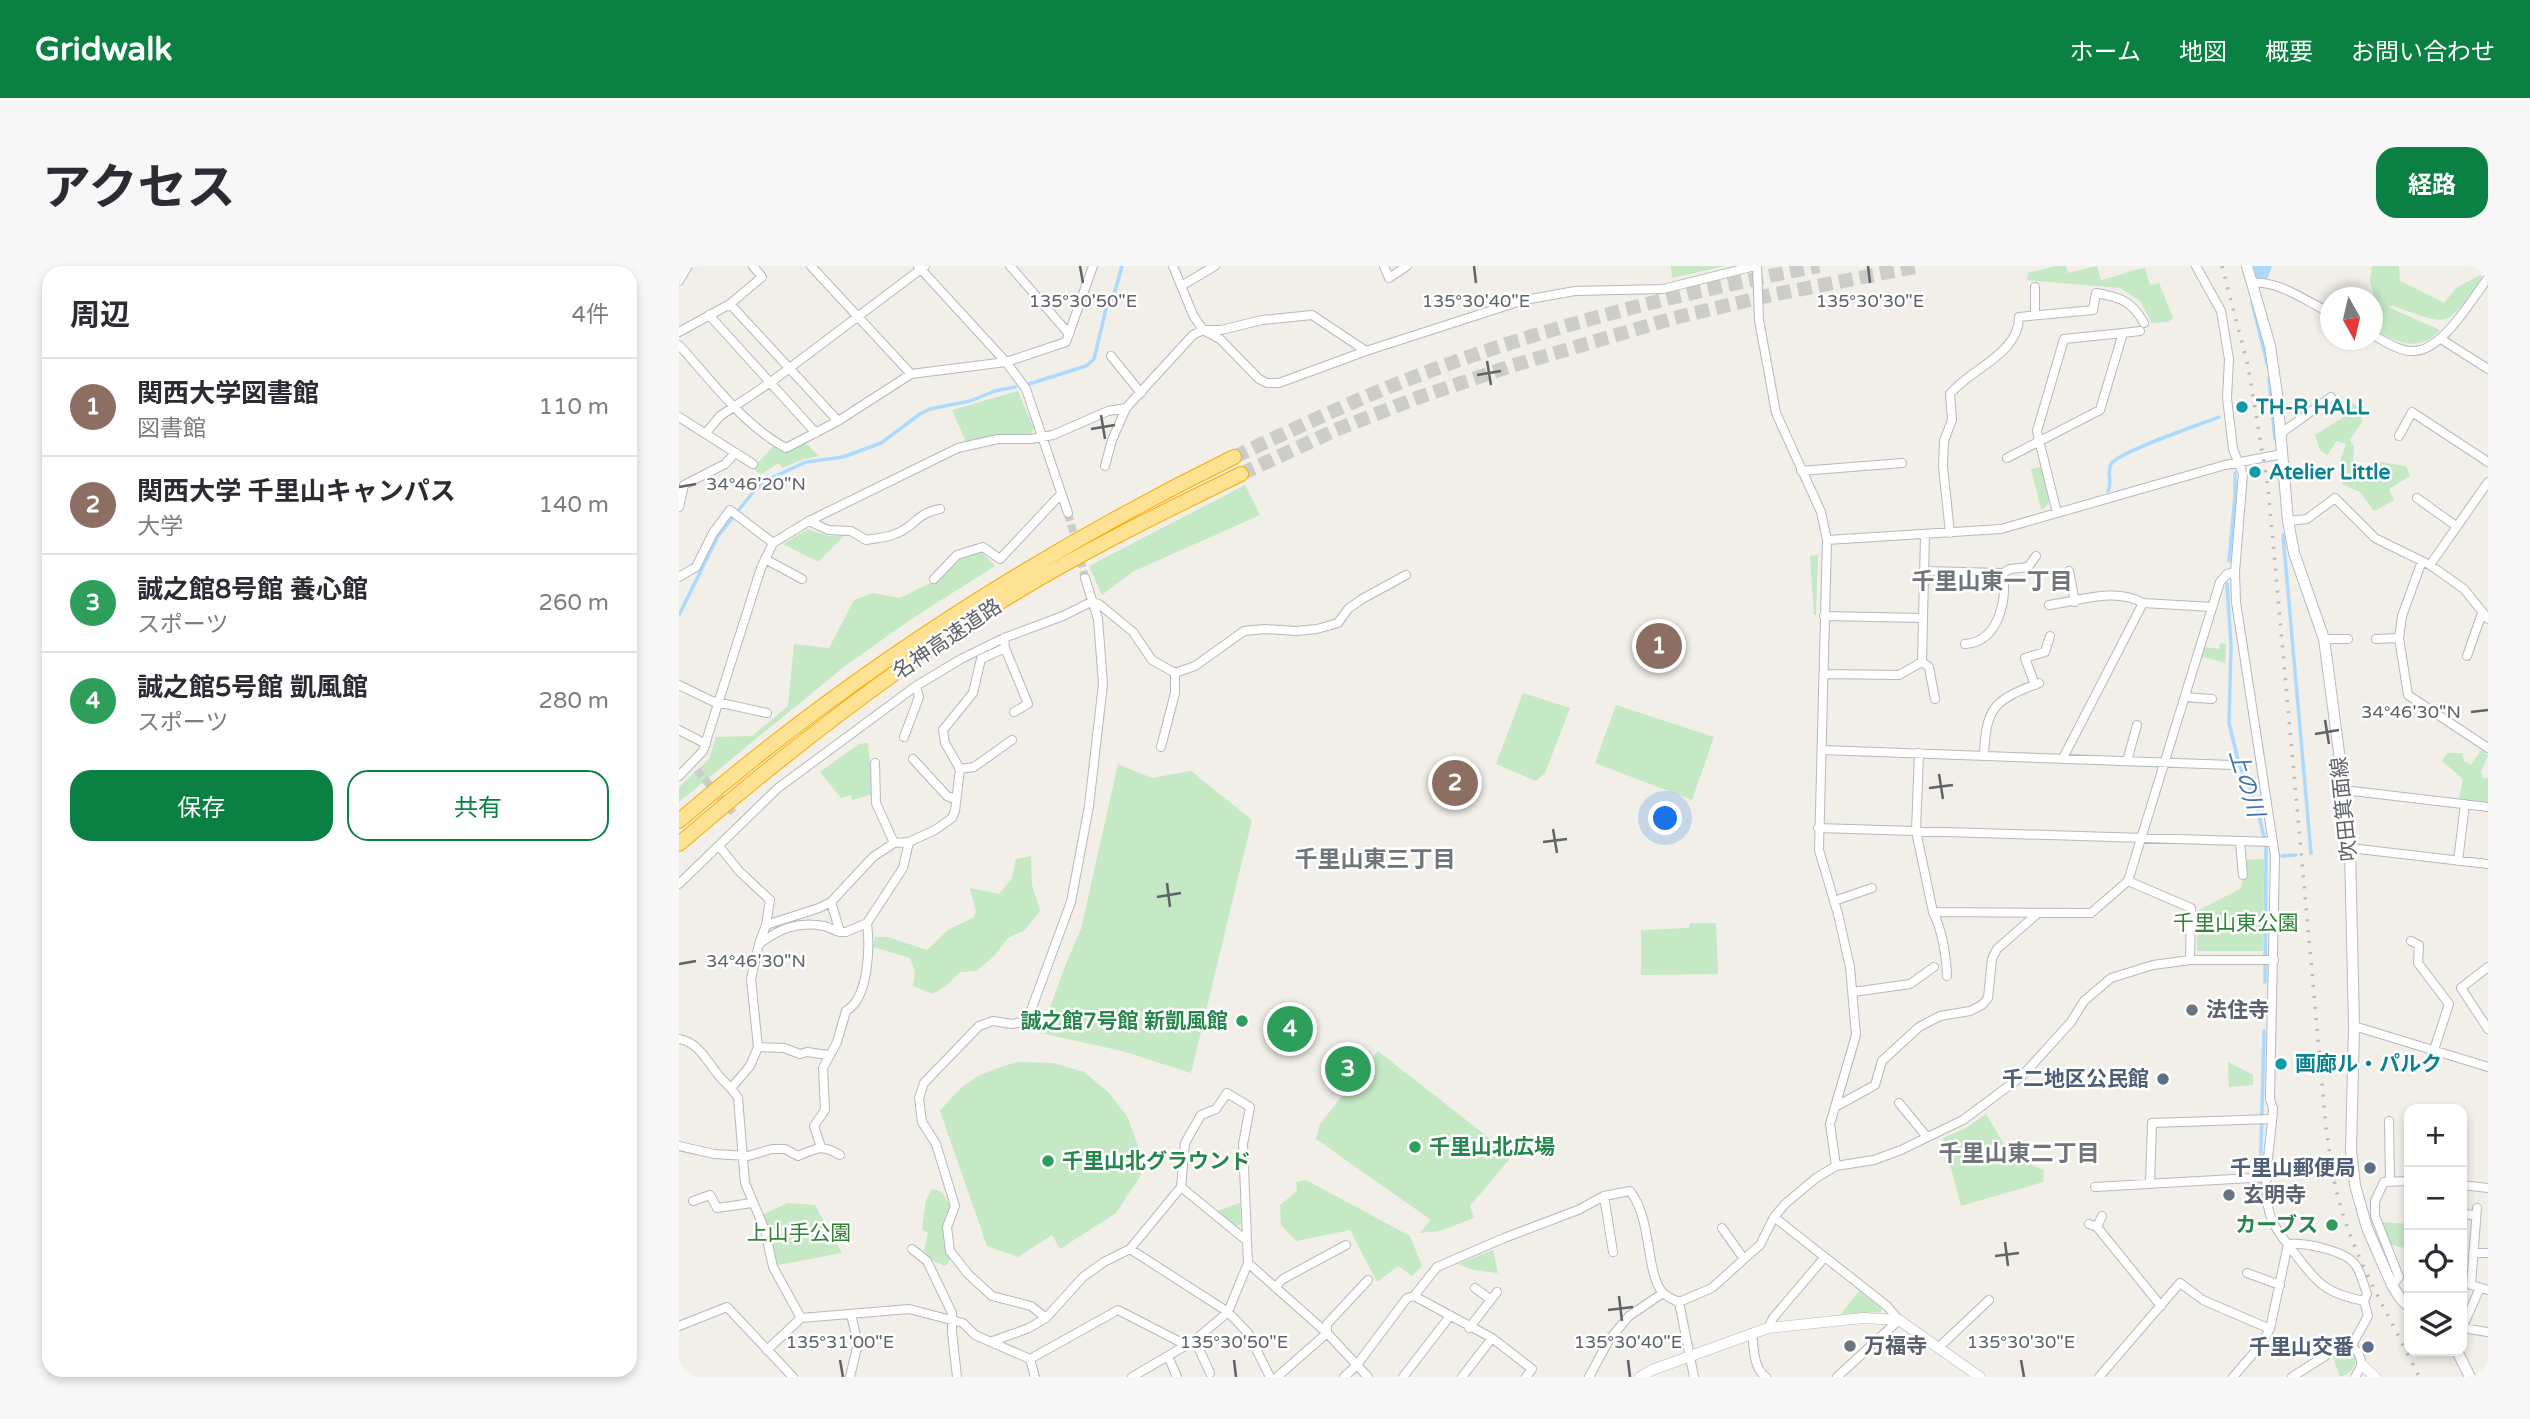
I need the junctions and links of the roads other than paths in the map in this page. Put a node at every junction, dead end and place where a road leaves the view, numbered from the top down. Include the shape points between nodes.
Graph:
1 (688, 266) edge
2 (753, 266) edge
3 (811, 266) edge
4 (1010, 266) edge
5 (1093, 266) edge
6 (1173, 266) edge
7 (1215, 266) edge
8 (1384, 266) edge
9 (1407, 266) edge
10 (1756, 266) edge
11 (2196, 266) edge
12 (2247, 266) edge
13 (921, 267) edge
14 (2488, 278) edge
15 (679, 281) edge
16 (2252, 283) junction
17 (1181, 286) junction
18 (2035, 287) dead end
19 (730, 304) junction
20 (2320, 308) edge
21 (709, 315) junction
22 (2035, 315) junction
23 (858, 316) junction
24 (1203, 330) junction
25 (679, 332) edge
26 (2123, 333) junction
27 (1069, 334) junction
28 (2441, 339) junction
29 (2383, 340) edge
30 (679, 345) edge
31 (1366, 351) junction
32 (1111, 356) dead end
33 (1006, 362) junction
34 (789, 368) junction
35 (2488, 369) edge
36 (911, 374) junction
37 (771, 382) junction
38 (1142, 393) junction
39 (2331, 397) dead end
40 (736, 407) junction
41 (1126, 408) junction
42 (679, 416) edge
43 (838, 421) junction
44 (706, 433) junction
45 (816, 433) junction
46 (2280, 434) junction
47 (2399, 436) dead end
48 (1043, 437) junction
49 (2039, 440) junction
50 (735, 453) junction
51 (2282, 454) junction
52 (1234, 457) tunnel mouth
53 (2007, 458) dead end
54 (2238, 461) junction
55 (2488, 462) edge
56 (1902, 463) dead end
57 (753, 464) dead end
58 (1105, 466) dead end
59 (1801, 471) junction
60 (1241, 474) tunnel mouth
61 (2488, 482) edge
62 (681, 483) edge
63 (1061, 494) junction
64 (2417, 498) dead end
65 (679, 507) edge
66 (940, 509) dead end
67 (1068, 513) tunnel mouth
68 (2057, 513) junction
69 (810, 521) junction
70 (2288, 521) junction
71 (2456, 526) junction
72 (1950, 533) junction
73 (1925, 534) junction
74 (1827, 540) junction
75 (773, 543) junction
76 (2036, 555) dead end
77 (765, 559) junction
78 (2426, 563) junction
79 (1925, 571) junction
80 (2070, 571) dead end
81 (2235, 572) junction
82 (2003, 573) junction
83 (1406, 575) dead end
84 (679, 577) edge
85 (1085, 578) tunnel mouth
86 (801, 579) dead end
87 (934, 579) dead end
88 (1091, 602) junction
89 (2075, 602) junction
90 (2143, 603) junction
91 (2049, 605) dead end
92 (2212, 607) junction
93 (1824, 616) junction
94 (2485, 616) edge
95 (1922, 618) junction
96 (2050, 636) dead end
97 (2399, 638) junction
98 (2324, 639) junction
99 (2348, 639) dead end
100 (2376, 639) dead end
101 (1004, 643) junction
102 (1965, 644) dead end
103 (2467, 656) dead end
104 (1922, 662) junction
105 (1175, 673) junction
106 (1823, 674) junction
107 (679, 685) edge
108 (916, 686) junction
109 (2185, 697) junction
110 (1935, 699) dead end
111 (2212, 699) dead end
112 (719, 702) junction
113 (1014, 712) dead end
114 (767, 713) dead end
115 (2137, 725) dead end
116 (679, 730) edge
117 (904, 737) dead end
118 (1012, 740) dead end
119 (706, 744) junction
120 (1161, 747) dead end
121 (2488, 748) edge
122 (1822, 750) junction
123 (1919, 753) junction
124 (1984, 755) junction
125 (913, 758) dead end
126 (2063, 758) junction
127 (2127, 761) junction
128 (2165, 762) junction
129 (875, 763) dead end
130 (2232, 765) dead end
131 (960, 769) junction
132 (679, 776) edge
133 (2344, 790) junction
134 (955, 799) junction
135 (2465, 804) junction
136 (2486, 806) edge
137 (679, 821) edge
138 (1818, 828) junction
139 (1916, 831) junction
140 (2142, 839) junction
141 (909, 842) junction
142 (2240, 842) junction
143 (2268, 842) junction
144 (894, 843) junction
145 (679, 844) edge
146 (719, 846) junction
147 (2350, 848) junction
148 (2458, 861) junction
149 (2488, 864) edge
150 (2243, 875) dead end
151 (2127, 881) junction
152 (679, 884) edge
153 (1872, 888) dead end
154 (1834, 901) junction
155 (831, 902) junction
156 (1933, 912) junction
157 (2038, 914) junction
158 (867, 923) junction
159 (766, 925) junction
160 (840, 932) junction
161 (2411, 941) dead end
162 (758, 944) junction
163 (2190, 960) junction
164 (2272, 960) junction
165 (1934, 967) dead end
166 (2488, 967) edge
167 (1947, 976) dead end
168 (1899, 986) junction
169 (1853, 992) junction
170 (1901, 997) dead end
171 (2354, 1026) junction
172 (2488, 1030) edge
173 (679, 1040) edge
174 (758, 1047) junction
175 (2434, 1050) junction
176 (828, 1055) junction
177 (2488, 1067) edge
178 (732, 1087) junction
179 (1899, 1102) dead end
180 (1835, 1107) junction
181 (2270, 1119) junction
182 (2389, 1121) dead end
183 (1927, 1137) junction
184 (679, 1146) edge
185 (821, 1147) junction
186 (742, 1154) junction
187 (840, 1155) dead end
188 (1836, 1166) junction
189 (2263, 1177) junction
190 (2389, 1180) junction
191 (2404, 1181) edge
192 (2150, 1184) junction
193 (2467, 1186) edge
194 (1181, 1187) junction
195 (2095, 1187) dead end
196 (2488, 1188) edge
197 (1604, 1196) junction
198 (692, 1201) dead end
199 (753, 1203) junction
200 (2467, 1213) edge
201 (2102, 1216) dead end
202 (1774, 1217) junction
203 (1722, 1228) dead end
204 (1247, 1241) junction
205 (2287, 1244) junction
206 (1346, 1245) dead end
207 (912, 1249) dead end
208 (1130, 1249) junction
209 (1613, 1252) dead end
210 (2473, 1253) junction
211 (2488, 1253) edge
212 (1825, 1258) junction
213 (1744, 1259) junction
214 (1248, 1264) junction
215 (2247, 1273) dead end
216 (1368, 1280) dead end
217 (2280, 1284) junction
218 (2392, 1285) junction
219 (1276, 1286) junction
220 (1475, 1288) dead end
221 (2484, 1289) edge
222 (1663, 1293) junction
223 (1415, 1296) junction
224 (1989, 1300) dead end
225 (2364, 1301) junction
226 (1679, 1302) junction
227 (2404, 1302) edge
228 (2161, 1306) junction
229 (1228, 1312) junction
230 (851, 1315) junction
231 (1450, 1316) junction
232 (801, 1318) junction
233 (1046, 1318) junction
234 (2467, 1319) edge
235 (1899, 1320) junction
236 (952, 1321) junction
237 (679, 1326) edge
238 (1469, 1328) junction
239 (1768, 1328) junction
240 (2270, 1329) junction
241 (2467, 1329) edge
242 (2488, 1332) edge
243 (1752, 1333) junction
244 (1327, 1334) junction
245 (1492, 1338) junction
246 (1195, 1340) junction
247 (990, 1342) junction
248 (1186, 1345) junction
249 (2352, 1345) junction
250 (1938, 1348) junction
251 (767, 1350) junction
252 (1168, 1356) junction
253 (1688, 1356) junction
254 (2460, 1356) edge
255 (1030, 1359) junction
256 (2362, 1365) junction
257 (1356, 1366) junction
258 (1210, 1373) dead end
259 (793, 1377) edge
260 (850, 1377) edge
261 (957, 1377) edge
262 (1035, 1377) edge
263 (1132, 1377) edge
264 (1177, 1377) edge
265 (1270, 1377) edge
266 (1277, 1377) edge
267 (1344, 1377) edge
268 (1368, 1377) edge
269 (1403, 1377) edge
270 (1462, 1377) edge
271 (1526, 1377) edge
272 (1589, 1377) edge
273 (1640, 1377) edge
274 (1694, 1377) edge
275 (1766, 1377) edge
276 (1837, 1377) edge
277 (1980, 1377) edge
278 (2099, 1377) edge
279 (2232, 1377) edge
280 (2292, 1377) edge
281 (2355, 1377) edge
282 (2375, 1377) edge
283 (2470, 1377) edge

1 - 15 street
2 - 19 street via 762,277
3 - 23 street
4 - 27 street
5 - 27 street
6 - 17 street
7 - 17 street
8 - 9 street via 1389,278
10 - 31 street via 1663,289 1575,291 1524,300
10 - 59 street via 1759,320 1776,413
11 - 54 street via 2221,311 2229,359 2227,398
12 - 16 main road, 吹田箕面線
13 - 23 street
13 - 33 street
14 - 28 street
16 - 20 street via 2276,286
16 - 46 main road, 吹田箕面線 via 2270,346
17 - 24 street
18 - 22 street
19 - 21 street
19 - 34 street
21 - 25 street
21 - 37 street
22 - 26 street via 2093,310 2096,293 2116,297 2136,308 2142,327
22 - 72 street via 2019,317 2019,327 1996,359 1950,394 1952,419 1944,441 1943,467
23 - 34 street
23 - 36 street
24 - 31 street via 1312,316
24 - 31 street via 1220,339 1267,383 1279,383
24 - 38 street via 1193,335
26 - 49 street via 2100,410
26 - 49 street via 2063,339 2037,431
27 - 33 street via 1066,342
28 - 29 street via 2413,352
28 - 35 street
30 - 40 street
32 - 38 street
33 - 36 street
33 - 48 street via 1026,389
34 - 37 street
34 - 43 street
36 - 43 street
37 - 40 street
37 - 45 street
38 - 41 street
39 - 46 street
40 - 44 street via 720,416
40 - 45 street via 786,448
41 - 48 street
41 - 58 street
42 - 44 street
43 - 45 street
44 - 50 street
46 - 51 main road, 吹田箕面線
47 - 55 street via 2412,412
48 - 63 street
48 - 69 street via 998,439 958,448
49 - 53 street
49 - 68 street
50 - 57 street
50 - 62 street via 725,464
51 - 54 street
51 - 70 main road, 吹田箕面線
52 - 137 highway, 名神高速道路 via 1093,529 988,591 825,702
54 - 68 street
54 - 81 street via 2243,474
56 - 59 street
59 - 74 street via 1821,512
60 - 145 highway, 名神高速道路 via 998,603 844,711
61 - 71 street
62 - 65 street
63 - 67 street
63 - 87 street via 1000,559 983,547 957,555
64 - 71 street
66 - 69 street via 925,512 895,534 866,540 851,530 828,530
68 - 72 street via 2001,530
69 - 75 street
70 - 78 street via 2307,519 2335,498 2375,538
70 - 98 main road, 吹田箕面線
71 - 78 street
72 - 73 street
73 - 74 street
73 - 79 street
74 - 93 street
75 - 77 street
75 - 84 street via 730,510 696,567
76 - 82 street via 2028,567
77 - 86 street
77 - 112 street
78 - 94 street via 2464,589
78 - 97 street via 2402,616
79 - 82 street
79 - 95 street
80 - 89 street
81 - 92 street via 2222,579
81 - 143 street
82 - 102 street via 2006,593 1994,628 1988,639
83 - 105 street via 1362,599 1338,623 1296,631 1244,631 1195,666
85 - 88 street
88 - 101 street
88 - 105 street via 1133,632 1151,660
88 - 233 street via 1098,620 1103,684 1089,806 1066,920 1030,1013 1022,1022 993,1021 979,1026 924,1083 919,1098 922,1122 936,1144 955,1206 947,1227 950,1251 992,1296 1031,1306
89 - 90 street via 2113,595
89 - 91 street
90 - 92 street
90 - 126 street
92 - 109 street
93 - 95 street
93 - 106 street
94 - 103 street
95 - 104 street
96 - 124 street via 2045,652 2025,658 2037,684 2000,700 1985,728
97 - 100 street
97 - 121 street via 2408,695
98 - 99 street
98 - 133 main road, 吹田箕面線
101 - 108 street via 961,659
101 - 113 street via 1028,704
101 - 131 street via 981,659 973,692 943,730
104 - 106 street via 1899,675
104 - 110 street via 1929,667
105 - 120 street via 1175,693
106 - 122 street
107 - 112 street
108 - 117 street via 919,697
108 - 146 street via 778,788 739,820
109 - 111 street
109 - 128 street
112 - 114 street
112 - 119 street
115 - 127 street
116 - 119 street
118 - 131 street via 974,767
119 - 132 street via 694,767
122 - 123 street
122 - 138 street
123 - 124 street
123 - 139 street
124 - 126 street
125 - 134 street
126 - 127 street
127 - 128 street
128 - 130 street
128 - 140 street
129 - 144 street via 881,788 876,803
131 - 134 street
133 - 135 street
133 - 147 main road, 吹田箕面線
134 - 141 street via 952,818
135 - 136 street
135 - 148 street
138 - 139 street
138 - 154 street via 1819,850
139 - 140 street
139 - 156 street
140 - 142 street
140 - 151 street
141 - 144 street
141 - 158 street via 903,868
142 - 143 street
142 - 150 street
143 - 164 street via 2276,868
144 - 155 street via 873,857
146 - 152 street
146 - 159 street via 770,900
147 - 148 street
147 - 171 main road, 吹田箕面線
148 - 149 street
151 - 157 street via 2091,913
151 - 163 street via 2191,908
153 - 154 street
154 - 169 street
155 - 159 street
155 - 160 street
156 - 157 street
156 - 167 street
157 - 180 street via 1997,949 1988,998 1982,1005 1919,1027 1882,1061 1875,1085
158 - 160 street
158 - 176 street via 867,968 861,992 854,1007 846,1011
159 - 162 street
160 - 162 street via 825,926 779,929
161 - 175 street via 2419,946 2418,963 2449,1004
162 - 174 street via 751,979
163 - 164 street
163 - 183 street via 2111,978 2084,1001 2071,1023 2022,1076 1963,1120
164 - 181 street
165 - 168 street
166 - 172 street via 2461,988
168 - 169 street
168 - 170 street
169 - 180 street via 1856,1035
171 - 175 street
171 - 218 main road, 吹田箕面線 via 2351,1151 2355,1185 2367,1228
173 - 178 street via 702,1052
174 - 176 street
174 - 178 street via 750,1066
175 - 177 street
176 - 185 street via 823,1068 825,1110 814,1126
178 - 186 street via 741,1111
179 - 183 street
180 - 188 street via 1830,1124
181 - 189 street
181 - 192 street via 2152,1123
182 - 190 street
183 - 188 street via 1874,1160
184 - 186 street via 714,1154
185 - 186 street via 798,1156 785,1149
185 - 187 street
186 - 199 street
188 - 202 street via 1795,1195
189 - 192 street
189 - 205 street via 2269,1213
190 - 191 street
190 - 218 street via 2375,1201 2375,1216 2399,1277
192 - 195 street
193 - 196 street
194 - 204 street
194 - 204 street via 1185,1143 1201,1115 1216,1109 1227,1093 1250,1107 1243,1144
194 - 208 street
197 - 209 street
197 - 222 street via 1630,1191 1637,1199 1654,1274
197 - 223 street via 1437,1267
198 - 199 street via 710,1195 717,1208
199 - 232 street via 773,1267
200 - 210 street via 2476,1212
201 - 228 street via 2093,1225
202 - 212 street
202 - 213 street via 1760,1245
203 - 213 street
204 - 214 street
205 - 217 street
205 - 225 street via 2326,1289
205 - 225 street via 2339,1253 2355,1264 2367,1294
206 - 219 street
207 - 236 street via 927,1261
208 - 229 street
208 - 233 street via 1083,1277
210 - 211 street
210 - 221 street via 2471,1285
212 - 235 street
212 - 239 street
213 - 226 street via 1712,1288
214 - 219 street
214 - 229 street
215 - 217 street
216 - 244 street via 1327,1324
217 - 240 street
218 - 227 main road, 吹田箕面線
219 - 244 street
220 - 238 street via 1494,1296
221 - 234 street
222 - 226 street
222 - 272 street via 1629,1316 1609,1340
223 - 231 street
223 - 257 street via 1407,1298
224 - 250 street
225 - 249 street via 2368,1316
226 - 253 street
228 - 240 street via 2180,1283 2201,1299
228 - 278 street
229 - 246 street
229 - 265 street via 1248,1333
230 - 232 street
230 - 236 street via 909,1309
230 - 260 street via 858,1343
231 - 238 street
231 - 269 street
232 - 251 street
233 - 247 street
235 - 239 street via 1863,1318
235 - 250 street
235 - 276 street
236 - 247 street via 963,1323
236 - 261 street
237 - 251 street via 727,1307
238 - 245 street
239 - 243 street
240 - 279 street
241 - 242 street
243 - 253 street
243 - 275 street via 1756,1364
244 - 257 street
244 - 266 street
245 - 270 street
245 - 271 street via 1532,1369
246 - 248 street
246 - 258 street
247 - 255 street
248 - 252 street
248 - 255 street via 1118,1310
249 - 256 street
249 - 280 street via 2334,1348
250 - 277 street
251 - 259 street
252 - 263 street
252 - 264 street
253 - 273 street
253 - 274 street
254 - 283 main road
255 - 262 street
256 - 281 street
256 - 282 street
257 - 267 street
257 - 268 street

